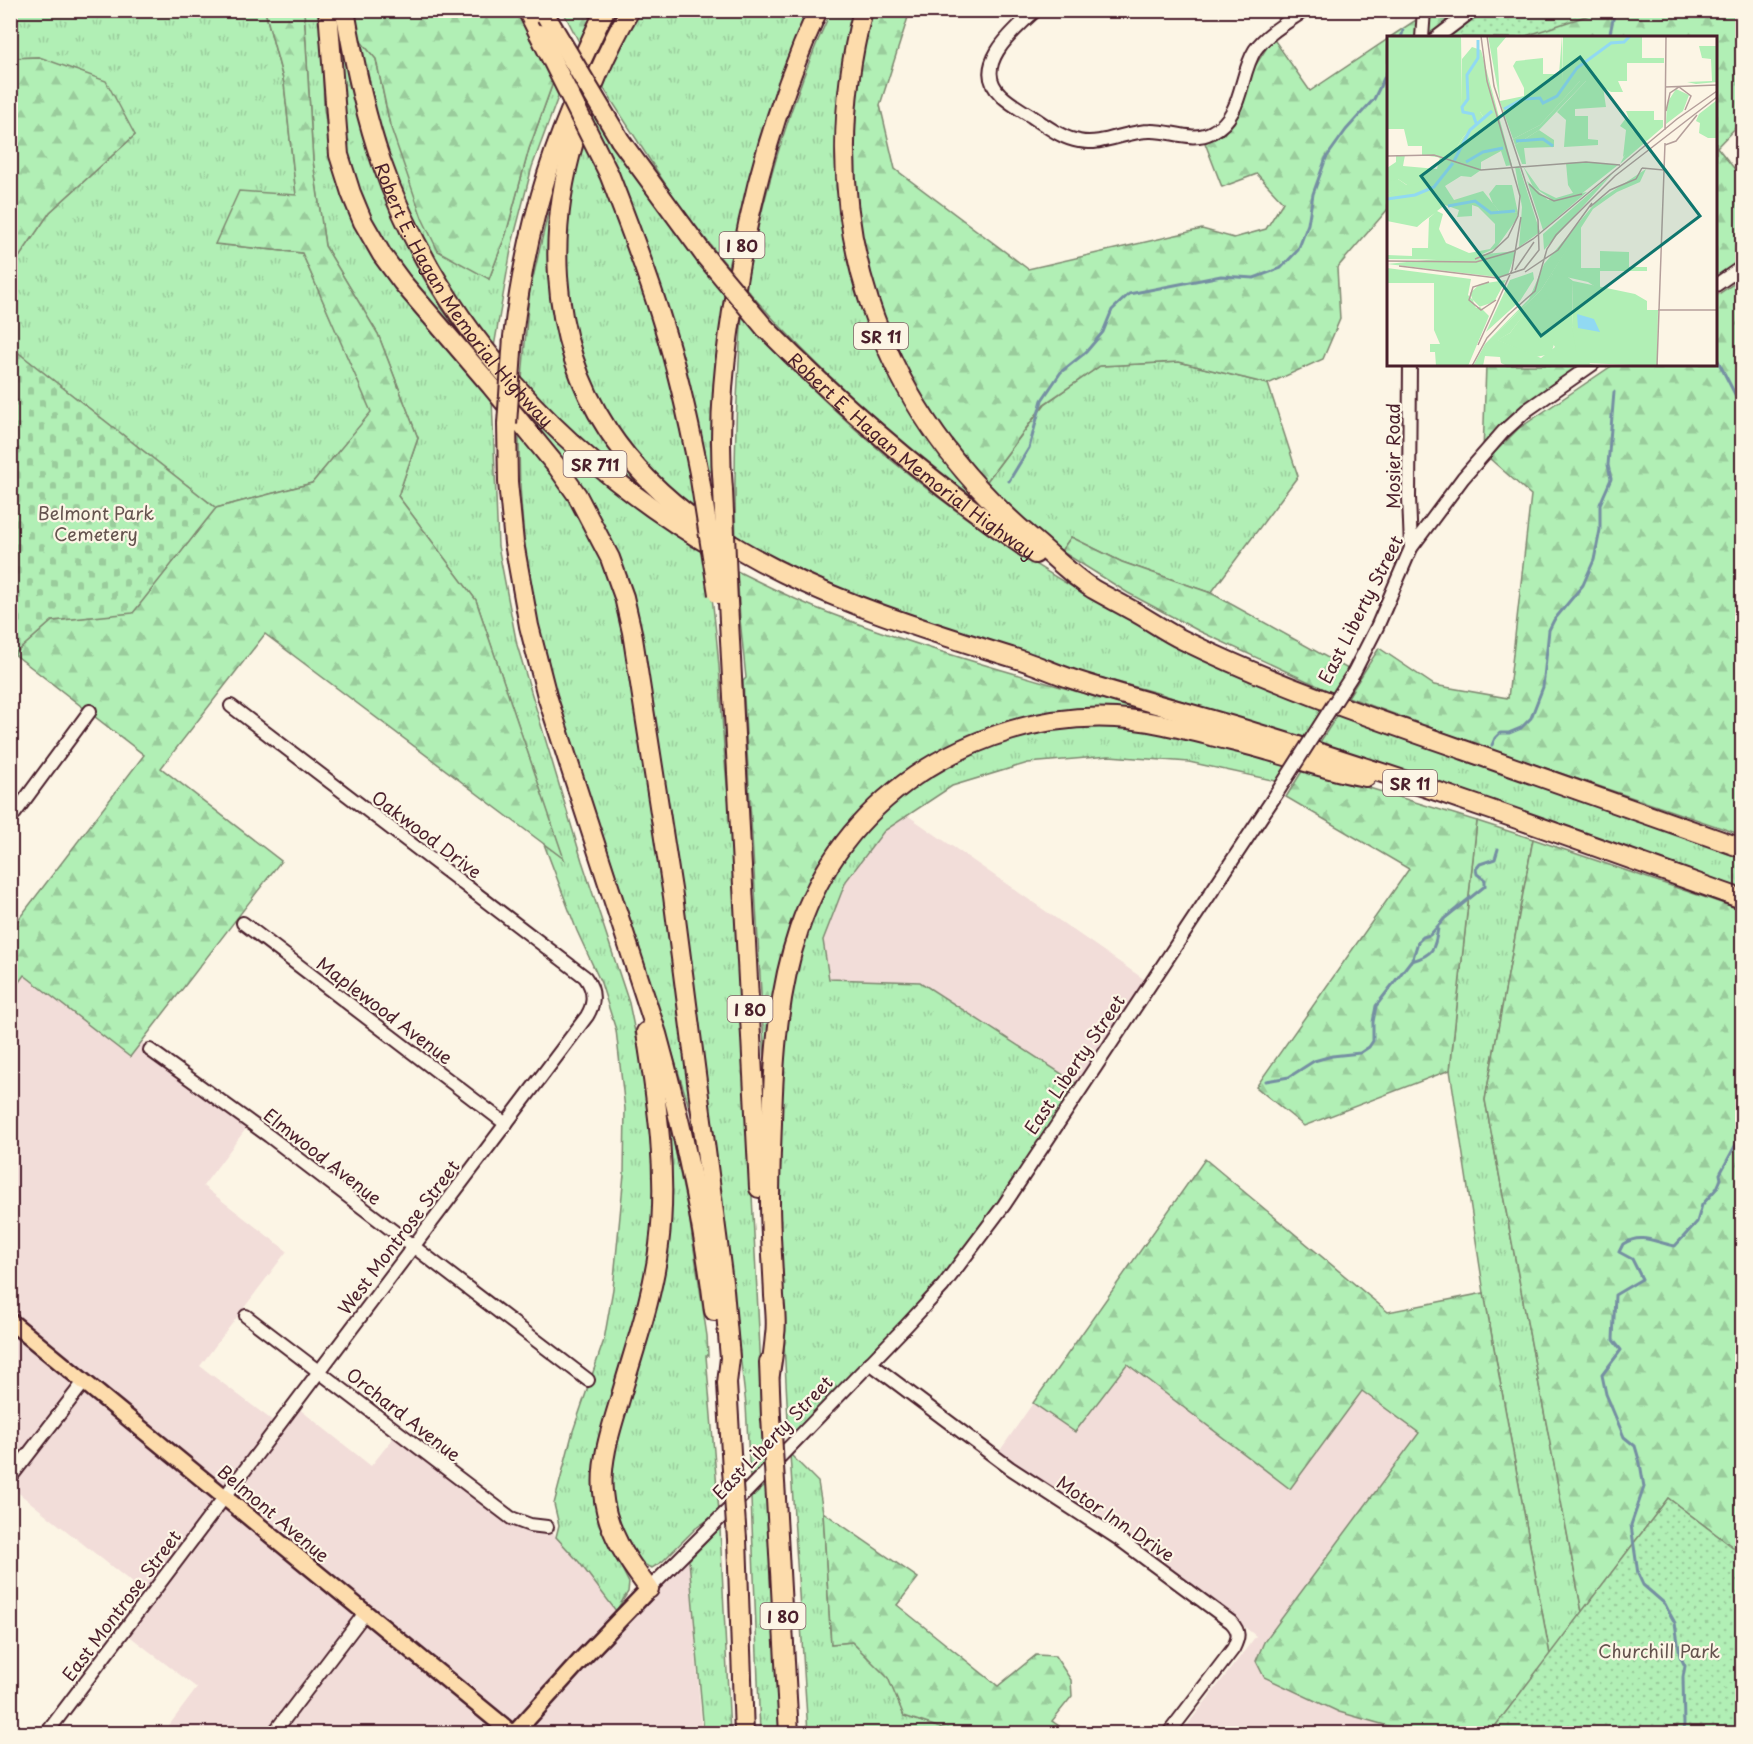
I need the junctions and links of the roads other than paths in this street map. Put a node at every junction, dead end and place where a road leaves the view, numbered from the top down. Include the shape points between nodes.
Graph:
1 (328, 10) edge
2 (345, 10) edge
3 (527, 10) edge
4 (605, 10) edge
5 (621, 10) edge
6 (630, 10) edge
7 (818, 10) edge
8 (863, 10) edge
9 (1036, 10) edge
10 (1424, 10) edge
11 (1473, 10) edge
12 (548, 12) edge
13 (1300, 12) edge
14 (1422, 36) edge
15 (1439, 36) edge
16 (1743, 267) edge
17 (1717, 284) edge
18 (509, 333) junction
19 (1410, 366) edge
20 (1590, 366) edge
21 (1411, 548) junction
22 (1091, 587) junction
23 (723, 598) junction
24 (1073, 679) junction
25 (231, 706) dead end
26 (90, 711) dead end
27 (1420, 786) junction
28 (10, 816) edge
29 (596, 846) junction
30 (1743, 848) edge
31 (1743, 899) edge
32 (243, 923) dead end
33 (593, 996) joint
34 (150, 1050) dead end
35 (506, 1124) junction
36 (413, 1247) junction
37 (246, 1316) dead end
38 (10, 1321) edge
39 (870, 1363) junction
40 (319, 1371) junction
41 (770, 1374) junction
42 (588, 1380) dead end
43 (84, 1382) junction
44 (727, 1383) junction
45 (10, 1478) edge
46 (224, 1497) junction
47 (547, 1527) dead end
48 (779, 1540) junction
49 (649, 1589) junction
50 (365, 1613) junction
51 (45, 1734) edge
52 (273, 1734) edge
53 (513, 1734) edge
54 (744, 1734) edge
55 (789, 1734) edge
56 (800, 1734) edge
57 (1168, 1734) edge

1 - 44 highway via 339,155 363,222 402,282 577,495 610,558 624,597 688,1006 724,1290 730,1358
2 - 24 highway, Robert E. Hagan Memorial Highway / SR 711 via 367,116 396,199 419,249 447,298 486,351 527,399 585,455 669,520 783,585 884,624 1026,670
3 - 23 highway, bridge via 609,174 663,322 683,398
4 - 18 highway via 561,106 545,152 517,256
5 - 18 highway, I 80 via 590,67 552,158
6 - 24 highway, SR 11 via 596,79 576,134 558,232 563,322 582,381 611,435 661,494 736,548 873,612
7 - 23 highway, I 80, bridge via 770,136 740,254 724,381 720,453
8 - 22 highway, SR 11 via 847,97 844,144 852,233 859,268 883,340 913,401 960,467 1008,518
9 - 13 street via 993,58 990,71 996,89 1065,137 1087,142 1149,131 1196,137 1212,132 1234,110 1250,60 1259,45
10 - 14 street
11 - 15 street
12 - 22 highway, Robert E. Hagan Memorial Highway, bridge via 620,140 705,256 765,328 841,402 935,482 1029,550
16 - 17 street
18 - 29 highway, I 80, bridge via 508,482 514,543 547,696
19 - 21 street, Mosier Road
20 - 21 street, East Liberty Street via 1527,410 1503,432
21 - 39 street, East Liberty Street, bridge via 1354,672 1273,799 986,1231 943,1286
22 - 30 highway, SR 11 via 1180,639 1284,685
23 - 41 highway, I 80 via 736,755
24 - 27 highway, SR 11 via 1324,753
25 - 33 street, Oakwood Drive via 585,977
26 - 28 street
27 - 31 highway, SR 11
27 - 41 highway via 1343,774 1162,724 1085,718 1046,722 973,743 929,766 882,802 849,838 821,879 802,920 785,977 773,1082 770,1201 776,1333
29 - 44 highway, I 80 via 657,1034 684,1137
29 - 49 highway via 596,877 644,1022 658,1106 662,1182 659,1246 603,1466 603,1492 614,1534
32 - 35 street, Maplewood Avenue
33 - 35 street, West Montrose Street via 587,1016
34 - 36 street, Elmwood Avenue
35 - 36 street, West Montrose Street
36 - 40 street, West Montrose Street
36 - 42 street, Elmwood Avenue
37 - 40 street, Orchard Avenue
38 - 43 main road, Belmont Avenue
39 - 49 street, East Liberty Street
39 - 57 street, Motor Inn Drive via 1027,1481 1119,1539 1237,1629 1239,1637 1233,1649
40 - 46 street, West Montrose Street
40 - 47 street, Orchard Avenue via 511,1518
41 - 48 highway, I 80, bridge
43 - 45 street
43 - 46 main road, Belmont Avenue
44 - 54 highway, I 80, bridge
46 - 50 main road, Belmont Avenue
46 - 51 street, East Montrose Street
48 - 55 highway, I 80
48 - 56 highway via 789,1586
49 - 53 main road, East Liberty Street
50 - 52 street
50 - 53 main road, Belmont Avenue

